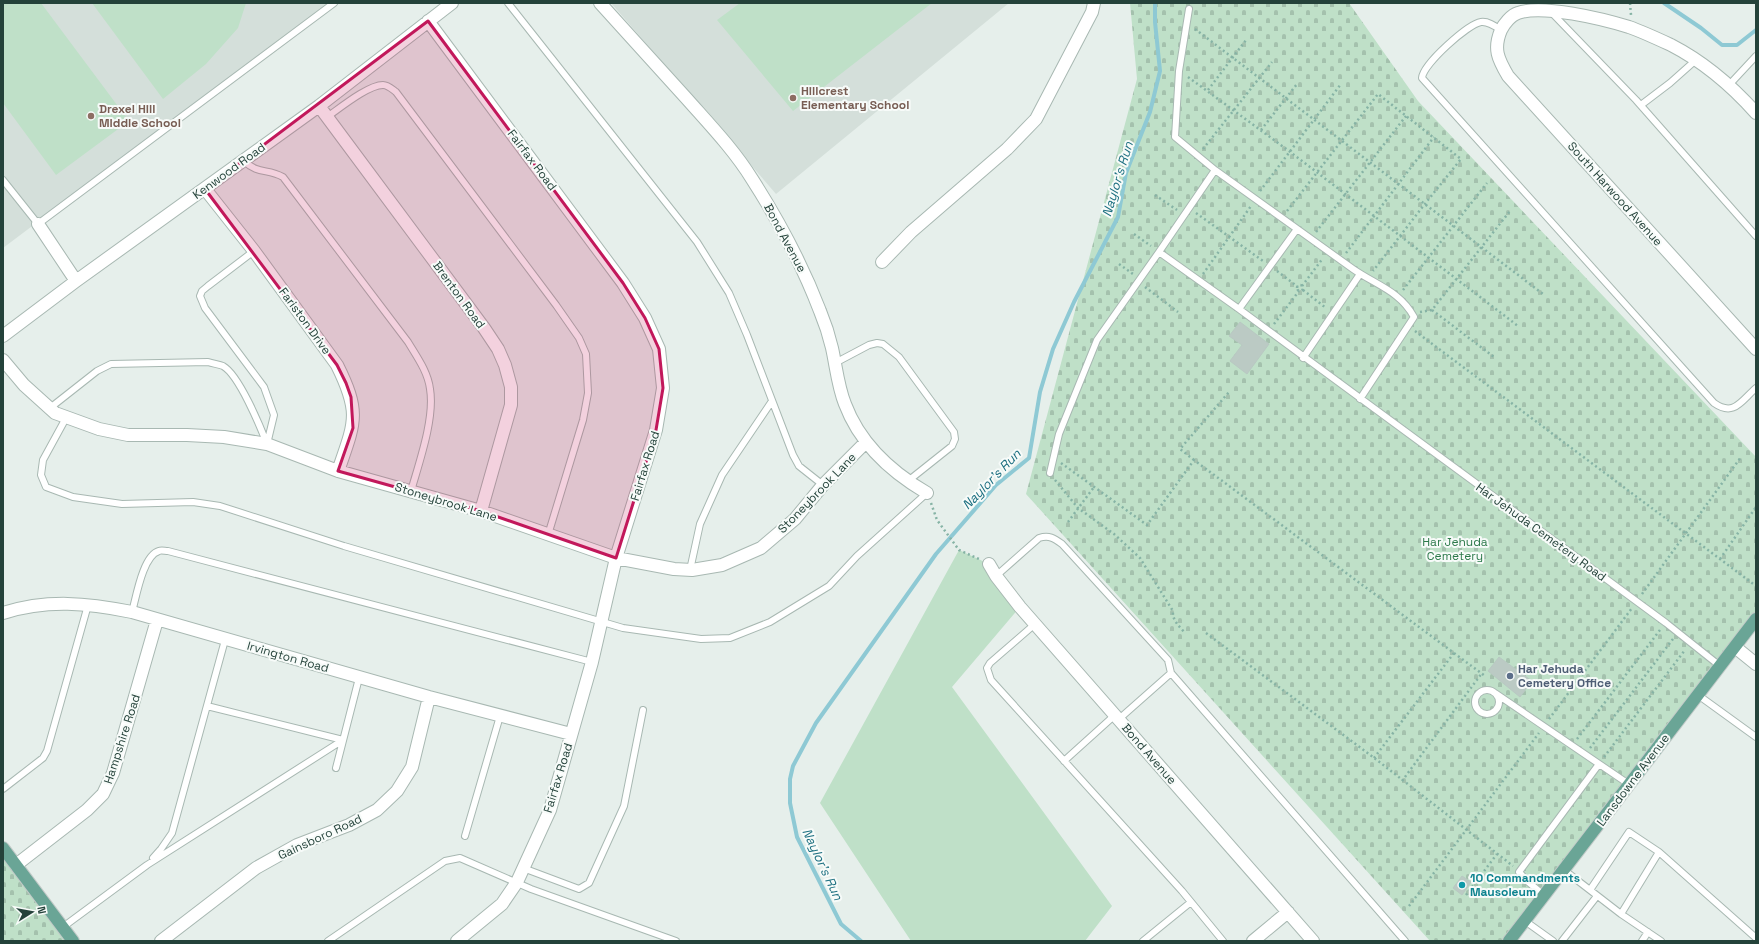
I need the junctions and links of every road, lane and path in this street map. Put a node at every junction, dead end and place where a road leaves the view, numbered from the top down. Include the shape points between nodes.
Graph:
1 (334, 3) edge
2 (452, 3) edge
3 (508, 3) edge
4 (600, 3) edge
5 (1094, 3) edge
6 (1630, 3) edge
7 (1188, 9) dead end
8 (1551, 12) junction
9 (1632, 18) dead end
10 (428, 21) junction
11 (1186, 22) junction
12 (1501, 30) junction
13 (1246, 40) dead end
14 (1756, 56) edge
15 (1232, 58) junction
16 (1696, 59) junction
17 (1272, 62) dead end
18 (1179, 71) junction
19 (1260, 79) junction
20 (1298, 84) dead end
21 (1342, 84) dead end
22 (1729, 85) junction
23 (1208, 90) junction
24 (1286, 99) junction
25 (1641, 105) junction
26 (319, 106) junction
27 (1234, 110) junction
28 (1756, 113) edge
29 (1406, 116) junction
30 (327, 117) junction
31 (1314, 120) junction
32 (1261, 130) junction
33 (1434, 137) junction
34 (1342, 141) junction
35 (1289, 151) junction
36 (1197, 156) junction
37 (244, 161) junction
38 (1370, 162) junction
39 (1215, 170) junction
40 (1317, 173) junction
41 (3, 180) edge
42 (1487, 183) dead end
43 (1398, 184) junction
44 (205, 188) junction
45 (1345, 194) junction
46 (1155, 195) dead end
47 (1255, 199) junction
48 (1424, 205) junction
49 (1189, 208) junction
50 (1510, 211) dead end
51 (1184, 215) junction
52 (1374, 216) junction
53 (1282, 218) junction
54 (38, 224) junction
55 (1453, 227) junction
56 (1297, 229) junction
57 (1134, 234) dead end
58 (1229, 236) junction
59 (1400, 236) junction
60 (1756, 236) edge
61 (1311, 239) junction
62 (1481, 248) junction
63 (254, 251) junction
64 (1328, 251) junction
65 (1159, 252) junction
66 (1428, 257) junction
67 (1341, 260) junction
68 (882, 262) dead end
69 (1119, 264) dead end
70 (1270, 266) junction
71 (1360, 274) junction
72 (1368, 278) junction
73 (1457, 279) junction
74 (1139, 280) junction
75 (76, 281) junction
76 (1198, 281) junction
77 (1302, 286) junction
78 (1298, 287) junction
79 (1301, 291) junction
80 (1543, 294) dead end
81 (1398, 297) junction
82 (1240, 309) junction
83 (1432, 310) junction
84 (1178, 312) dead end
85 (1333, 313) junction
86 (1412, 314) junction
87 (1408, 326) junction
88 (1518, 326) dead end
89 (1268, 332) junction
90 (3, 336) edge
91 (1756, 349) edge
92 (1494, 357) dead end
93 (1303, 358) junction
94 (3, 360) edge
95 (835, 363) junction
96 (1756, 388) edge
97 (1229, 392) dead end
98 (1360, 399) junction
99 (772, 401) junction
100 (50, 408) junction
101 (66, 418) junction
102 (866, 442) junction
103 (267, 444) junction
104 (1053, 457) junction
105 (1741, 457) dead end
106 (1194, 460) junction
107 (338, 471) junction
108 (1050, 473) joint
109 (908, 481) junction
110 (823, 485) junction
111 (1094, 487) junction
112 (412, 491) junction
113 (927, 493) junction
114 (1756, 507) edge
115 (1078, 508) junction
116 (481, 511) junction
117 (1068, 522) dead end
118 (1686, 534) junction
119 (548, 535) junction
120 (616, 558) junction
121 (1720, 559) junction
122 (989, 564) joint
123 (690, 570) junction
124 (996, 576) junction
125 (1756, 586) edge
126 (1636, 601) junction
127 (88, 604) junction
128 (132, 612) junction
129 (3, 613) edge
130 (1756, 619) edge
131 (157, 620) junction
132 (602, 622) junction
133 (1666, 623) junction
134 (1035, 624) junction
135 (1678, 632) junction
136 (1185, 633) dead end
137 (1206, 633) dead end
138 (225, 640) junction
139 (1691, 642) junction
140 (1734, 647) junction
141 (1454, 652) junction
142 (592, 662) junction
143 (1756, 664) edge
144 (1720, 666) junction
145 (1171, 673) junction
146 (1482, 673) junction
147 (1485, 676) dead end
148 (359, 678) junction
149 (1495, 693) dead end
150 (1698, 694) junction
151 (429, 697) junction
152 (207, 706) junction
153 (643, 710) dead end
154 (500, 716) junction
155 (1117, 717) junction
156 (1543, 727) junction
157 (571, 734) junction
158 (1756, 737) edge
159 (343, 740) junction
160 (1572, 746) junction
161 (1585, 755) junction
162 (1374, 758) junction
163 (1064, 761) junction
164 (1599, 764) junction
165 (336, 768) dead end
166 (1402, 781) junction
167 (1630, 785) junction
168 (3, 789) edge
169 (1466, 830) junction
170 (172, 833) junction
171 (465, 836) dead end
172 (186, 840) junction
173 (3, 848) edge
174 (1659, 852) junction
175 (1498, 854) junction
176 (16, 865) junction
177 (147, 865) junction
178 (523, 868) junction
179 (1564, 870) junction
180 (1519, 872) junction
181 (517, 882) junction
182 (1590, 890) junction
183 (1466, 895) dead end
184 (1545, 896) junction
185 (1597, 896) junction
186 (1191, 902) junction
187 (1409, 906) dead end
188 (1288, 912) junction
189 (1621, 914) junction
190 (1525, 921) junction
191 (63, 928) junction
192 (1648, 932) junction
193 (1756, 938) edge
194 (464, 940) edge
195 (73, 941) edge
196 (161, 941) edge
197 (328, 941) edge
198 (676, 941) edge
199 (1143, 941) edge
200 (1223, 941) edge
201 (1253, 941) edge
202 (1313, 941) edge
203 (1405, 941) edge
204 (1509, 941) edge
205 (1553, 941) edge
206 (1562, 941) edge
207 (1642, 941) edge
208 (1661, 941) edge

1 - 54 lane
2 - 10 street, Kenwood Road
3 - 99 lane via 697,242 729,293
4 - 95 street, Bond Avenue via 703,117 752,179 798,260 824,322
5 - 68 street via 1092,12 1036,119 1007,149 911,232
6 - 9 path
7 - 11 lane
8 - 12 street via 1533,10 1516,13
8 - 16 street via 1629,27
8 - 25 lane
10 - 26 street, Kenwood Road
10 - 120 street, Fairfax Road via 623,283 645,318 659,349 663,388 656,430
11 - 15 path
11 - 18 lane
12 - 91 street, South Harwood Avenue via 1498,57 1508,76
12 - 96 lane via 1490,23 1474,24 1437,54 1422,73 1422,78 1714,403 1729,409
13 - 15 path
14 - 22 lane
15 - 19 path
15 - 23 path
16 - 22 street
16 - 25 lane
17 - 19 path
18 - 23 path
18 - 36 lane via 1175,137
19 - 24 path
19 - 27 path
20 - 24 path
21 - 31 path
22 - 28 street
23 - 27 path
24 - 31 path
24 - 32 path
25 - 60 lane
26 - 30 street, Brenton Road
26 - 37 street, Kenwood Road
27 - 32 path
27 - 36 path
29 - 33 path
29 - 34 path via 1378,94
29 - 38 path
30 - 116 street, Brenton Road via 484,328 505,365 511,387 511,406
30 - 119 lane via 371,88 384,85 396,92 579,338 586,354 588,393 583,420
31 - 34 path
31 - 35 path
32 - 35 path
33 - 43 path
33 - 48 path via 1461,159
34 - 38 path
34 - 40 path
35 - 40 path
35 - 47 path
36 - 39 lane
37 - 44 street, Kenwood Road
37 - 112 lane via 251,168 283,177 408,342 424,368 430,389 431,406 425,443
38 - 43 path
38 - 45 path
39 - 47 lane
39 - 49 lane
40 - 45 path
40 - 53 path
41 - 54 lane
42 - 55 path
43 - 48 path
43 - 52 path
44 - 63 street, Fariston Drive
44 - 75 street, Kenwood Road
45 - 52 path
45 - 61 path
46 - 51 path
47 - 53 lane
47 - 58 path
48 - 55 path
48 - 59 path
49 - 51 lane
49 - 58 path
50 - 62 path
51 - 65 lane
52 - 59 path
52 - 67 path
53 - 56 lane
54 - 75 street
55 - 62 path
55 - 66 path
56 - 61 lane
56 - 70 lane
57 - 65 path
58 - 70 path
58 - 76 path
59 - 66 path
59 - 72 path
61 - 64 lane
62 - 73 path
62 - 80 path
63 - 103 lane via 202,291 200,296 205,308 264,387 274,415
63 - 107 street, Fariston Drive via 337,365 351,397 353,428
64 - 67 lane
64 - 77 path
65 - 74 lane
65 - 76 lane, Har Jehuda Cemetery Road
66 - 73 path
66 - 81 path
67 - 71 lane
69 - 74 path
70 - 78 path
70 - 82 lane
71 - 72 lane
71 - 85 lane
72 - 81 lane
73 - 83 path
73 - 88 path
74 - 84 path
74 - 104 lane via 1097,340 1059,434
75 - 90 street, Kenwood Road
76 - 82 lane, Har Jehuda Cemetery Road
77 - 78 path
77 - 79 path
78 - 79 path
79 - 85 path
79 - 89 path
81 - 86 lane
82 - 89 lane, Har Jehuda Cemetery Road
83 - 86 path
83 - 92 path
85 - 93 lane
86 - 87 lane via 1414,317
87 - 98 lane
87 - 118 path
89 - 93 lane, Har Jehuda Cemetery Road
93 - 98 lane, Har Jehuda Cemetery Road
94 - 100 street, Stoneybrook Lane via 24,385
95 - 102 street, Bond Avenue via 844,404
95 - 109 lane via 869,345 883,344 899,357 954,432 952,446
97 - 106 path via 1180,450
98 - 126 lane, Har Jehuda Cemetery Road
99 - 110 lane via 799,466
99 - 123 lane via 722,475 700,524
100 - 101 street, Stoneybrook Lane
100 - 103 lane via 97,371 111,364 208,362 224,366 235,378
101 - 103 street, Stoneybrook Lane via 128,435 187,434
101 - 132 lane via 43,460 41,475 46,487 66,495 122,504 193,502 220,506 535,604
102 - 109 street, Bond Avenue via 878,456
102 - 110 street, Stoneybrook Lane
103 - 107 street, Stoneybrook Lane
104 - 108 lane
104 - 111 path
105 - 118 path
106 - 111 path via 1147,525
106 - 141 path
107 - 112 street, Stoneybrook Lane
108 - 115 path
109 - 113 street, Bond Avenue
110 - 123 street, Stoneybrook Lane via 795,519 761,548 722,565
111 - 115 path
112 - 116 street, Stoneybrook Lane
113 - 122 path via 938,520 959,550
113 - 132 lane via 857,556 829,586 770,622 730,638 701,639 623,628
114 - 121 path
115 - 117 path
115 - 136 path via 1114,534 1140,558 1173,610 1172,616 1176,623
116 - 119 street, Stoneybrook Lane
118 - 121 path
118 - 126 path
119 - 120 street, Stoneybrook Lane
120 - 123 street, Stoneybrook Lane
120 - 132 street, Fairfax Road
121 - 125 path
122 - 124 street, Bond Avenue
124 - 134 street, Bond Avenue
124 - 145 lane via 1040,538 1054,538 1168,660
126 - 133 lane, Har Jehuda Cemetery Road
126 - 156 path
127 - 128 street, Irvington Road
127 - 129 street, Irvington Road via 34,605
127 - 168 lane via 47,752
128 - 131 street, Irvington Road
128 - 142 lane via 146,563 158,551 168,551
130 - 140 main road, Lansdowne Avenue
131 - 138 street, Irvington Road
131 - 176 street, Hampshire Road via 113,773 103,794 87,810
132 - 142 street, Fairfax Road
133 - 135 lane, Har Jehuda Cemetery Road
133 - 160 path
134 - 155 street, Bond Avenue
134 - 163 lane via 990,663 988,673 991,680
135 - 139 lane, Har Jehuda Cemetery Road
135 - 161 path
137 - 162 path
138 - 148 street, Irvington Road
138 - 152 lane
139 - 144 lane, Har Jehuda Cemetery Road
139 - 164 path
140 - 143 street
140 - 144 main road, Lansdowne Avenue
141 - 146 path
141 - 162 path
142 - 157 street, Fairfax Road
144 - 150 main road, Lansdowne Avenue
145 - 155 lane
145 - 203 lane
146 - 147 path
146 - 166 path
148 - 151 street, Irvington Road
148 - 159 lane
149 - 156 lane
150 - 158 lane
150 - 167 main road, Lansdowne Avenue
151 - 154 street, Irvington Road
151 - 196 street, Gainsboro Road via 412,767 397,791 377,810 349,825 297,845 256,868
152 - 159 lane
152 - 170 lane
153 - 178 lane via 624,806 589,883 579,889
154 - 157 street, Irvington Road
154 - 171 lane
155 - 163 lane
155 - 188 street, Bond Avenue
156 - 160 lane
156 - 169 path
157 - 178 street, Fairfax Road via 550,810
159 - 165 lane
159 - 172 lane
160 - 161 lane
161 - 164 lane
162 - 166 path
163 - 186 lane
164 - 167 lane
164 - 180 lane
166 - 169 path
167 - 179 main road, Lansdowne Avenue
169 - 175 path
169 - 187 path
170 - 172 lane via 178,840
170 - 177 lane
172 - 177 lane
173 - 176 main road
174 - 182 lane via 1629,832
174 - 189 lane
174 - 193 lane
175 - 180 path
175 - 183 path
176 - 191 main road
177 - 191 lane
178 - 181 street, Fairfax Road
179 - 182 lane
179 - 184 main road, Lansdowne Avenue
180 - 184 lane
181 - 194 street, Fairfax Road via 502,904
181 - 197 lane via 460,858 445,861
181 - 198 lane
182 - 185 lane
184 - 190 main road, Lansdowne Avenue
185 - 189 lane
185 - 206 lane
186 - 199 lane
186 - 200 lane
188 - 201 street
188 - 202 street, Bond Avenue
189 - 192 lane
190 - 204 main road, Lansdowne Avenue
190 - 205 lane
191 - 195 main road
192 - 207 lane
192 - 208 lane

